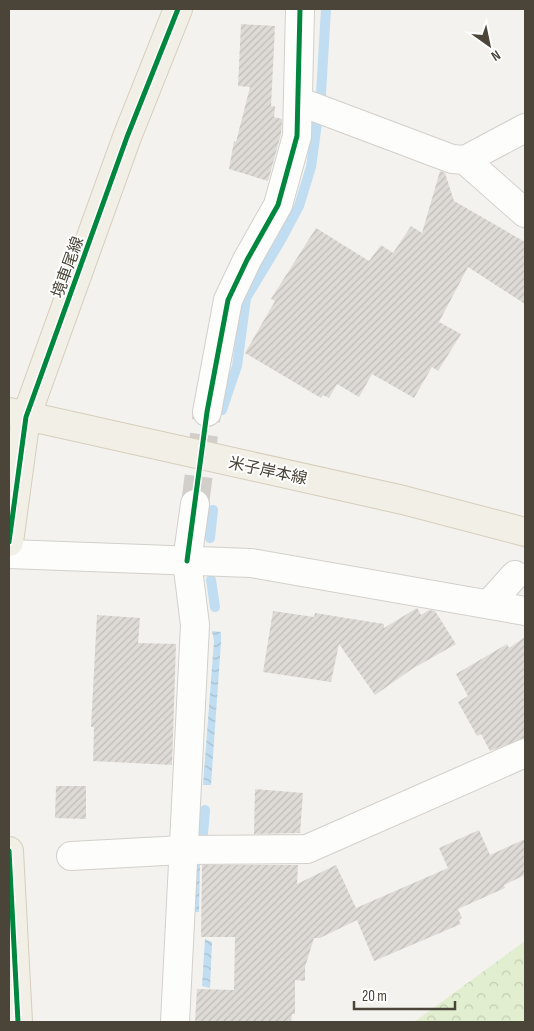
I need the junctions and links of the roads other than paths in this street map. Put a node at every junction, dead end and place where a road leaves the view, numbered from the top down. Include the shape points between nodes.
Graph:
1 (178, 9) edge
2 (300, 9) edge
3 (311, 106) junction
4 (525, 128) edge
5 (466, 160) junction
6 (525, 213) edge
7 (207, 412) tunnel mouth
8 (17, 415) edge
9 (195, 504) tunnel mouth
10 (525, 532) edge
11 (9, 542) edge
12 (9, 554) edge
13 (187, 561) junction
14 (515, 575) dead end
15 (489, 604) junction
16 (525, 611) edge
17 (525, 753) edge
18 (183, 850) junction
19 (9, 851) edge
20 (71, 856) dead end
21 (18, 1022) edge
22 (175, 1022) edge

1 - 8 main road, 境車尾線
2 - 3 street
3 - 5 street via 452,159
3 - 7 street via 297,136 278,205 228,300
4 - 5 street
5 - 6 street
8 - 10 main road, 米子岸本線 via 402,500
8 - 11 main road, 境車尾線
9 - 13 street
12 - 13 street
13 - 15 street via 251,563
13 - 18 street via 195,625
14 - 15 street
15 - 16 street
17 - 18 street via 307,849
18 - 20 street
18 - 22 street
19 - 21 main road

